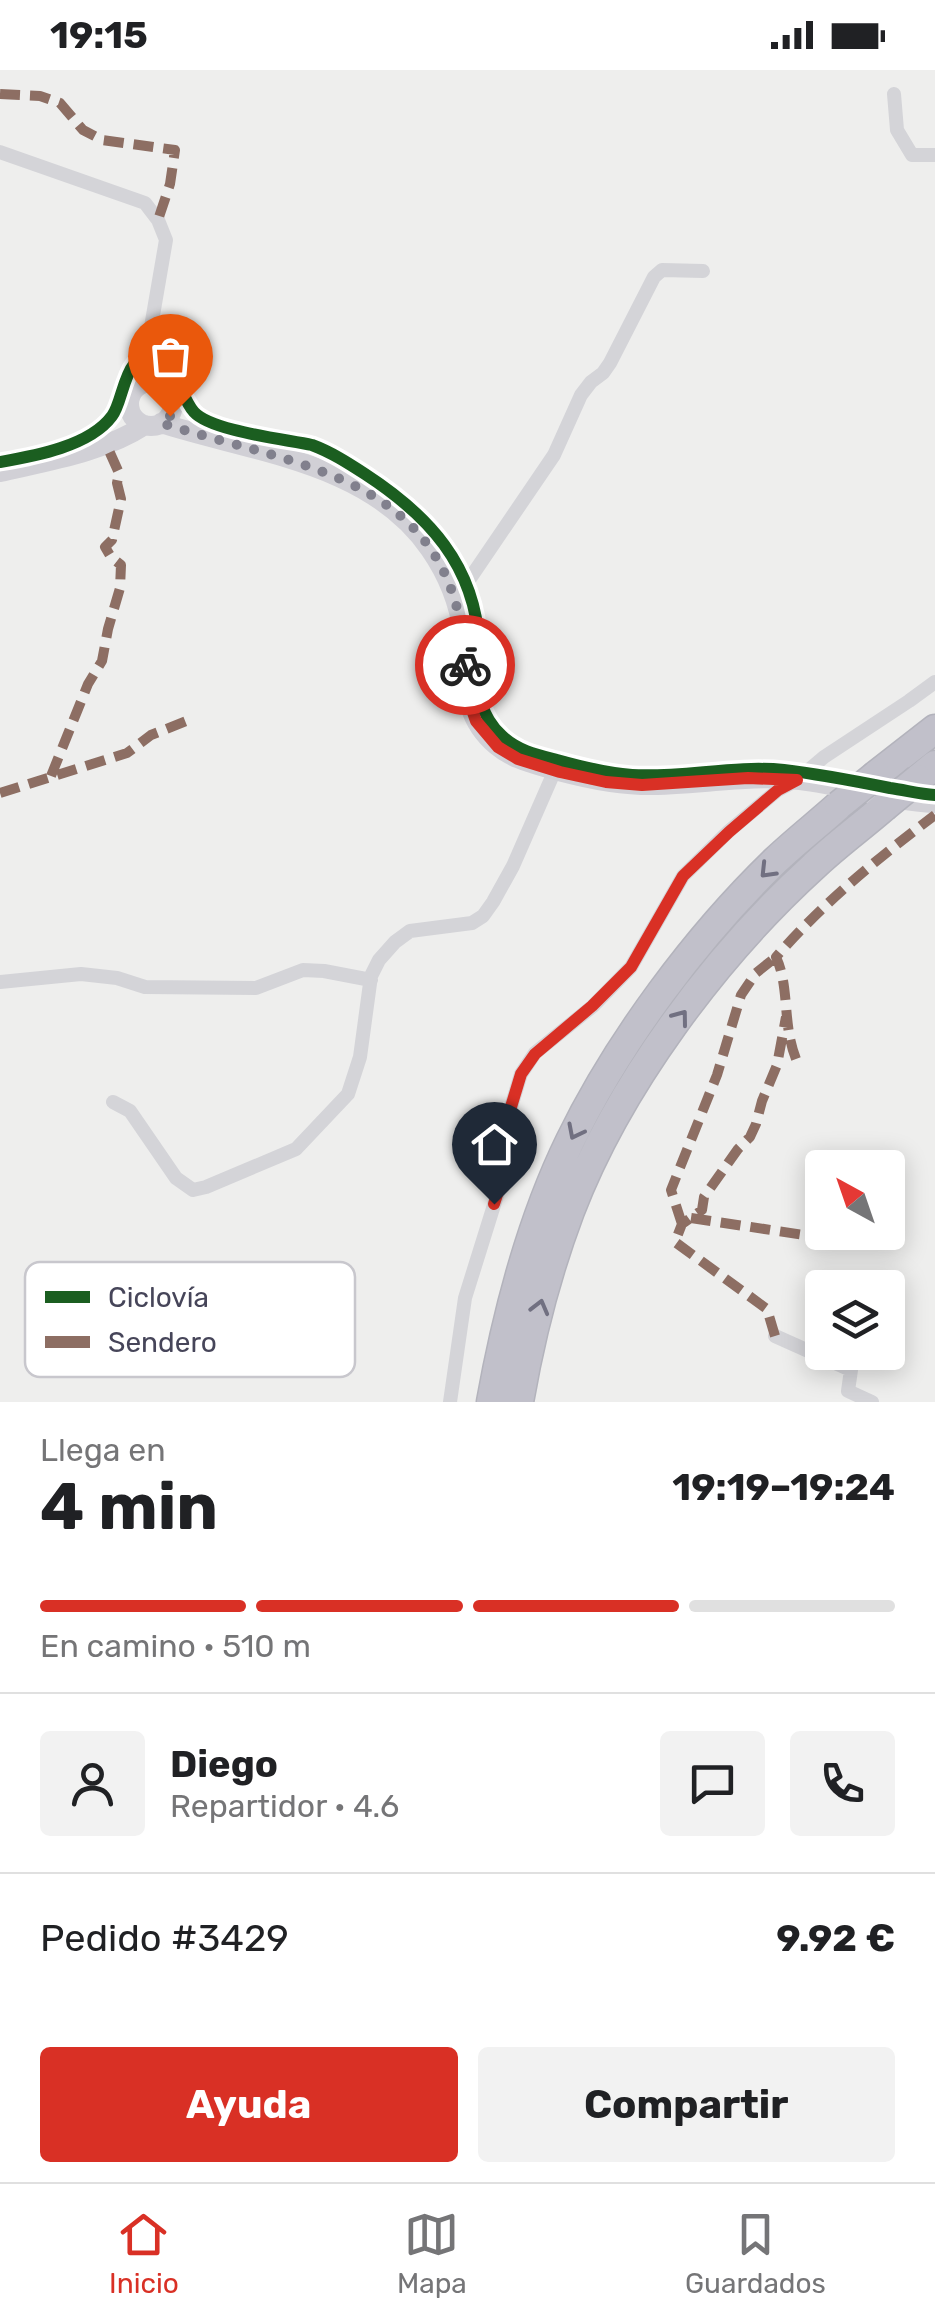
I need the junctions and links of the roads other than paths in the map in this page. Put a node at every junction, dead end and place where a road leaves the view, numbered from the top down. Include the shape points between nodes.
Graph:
1 (894, 94) dead end
2 (0, 152) edge
3 (935, 155) edge
4 (704, 271) dead end
5 (150, 384) junction
6 (173, 404) junction
7 (130, 408) junction
8 (153, 424) junction
9 (207, 436) junction
10 (98, 446) junction
11 (0, 472) edge
12 (454, 592) junction
13 (935, 682) edge
14 (935, 729) edge
15 (555, 770) junction
16 (926, 772) edge
17 (797, 780) junction
18 (935, 804) edge
19 (371, 980) junction
20 (0, 982) edge
21 (113, 1102) dead end
22 (774, 1336) dead end
23 (845, 1397) edge
24 (450, 1402) edge
25 (491, 1402) edge
26 (519, 1402) edge
27 (872, 1402) edge

1 - 3 street via 897,130 912,156
2 - 5 street via 144,204 158,220 166,240 150,334
4 - 12 street via 662,270 654,278 610,363 582,395 554,455
5 - 6 street via 168,390
5 - 7 street via 130,397
6 - 8 street via 170,416
6 - 9 street
7 - 8 street via 134,417
7 - 10 street
8 - 9 street
8 - 10 street
9 - 12 street via 294,460 368,492 409,522
10 - 11 street
12 - 15 street via 466,693 476,721 498,747
13 - 17 street
14 -> 25 highway, bridge via 776,861 641,1021 569,1142 537,1221
15 - 17 street via 642,785
15 - 19 street via 514,866 483,916 410,931 378,960
26 -> 16 highway, bridge via 570,1210 630,1091 741,942 815,865
17 - 18 street
17 - 24 street via 683,876 631,967 521,1074 504,1173 466,1298
19 - 20 street via 303,970 256,988 145,987 80,974
19 - 21 street via 348,1094 296,1149 193,1190 158,1156 130,1111
22 - 23 street via 852,1370
23 - 27 street

